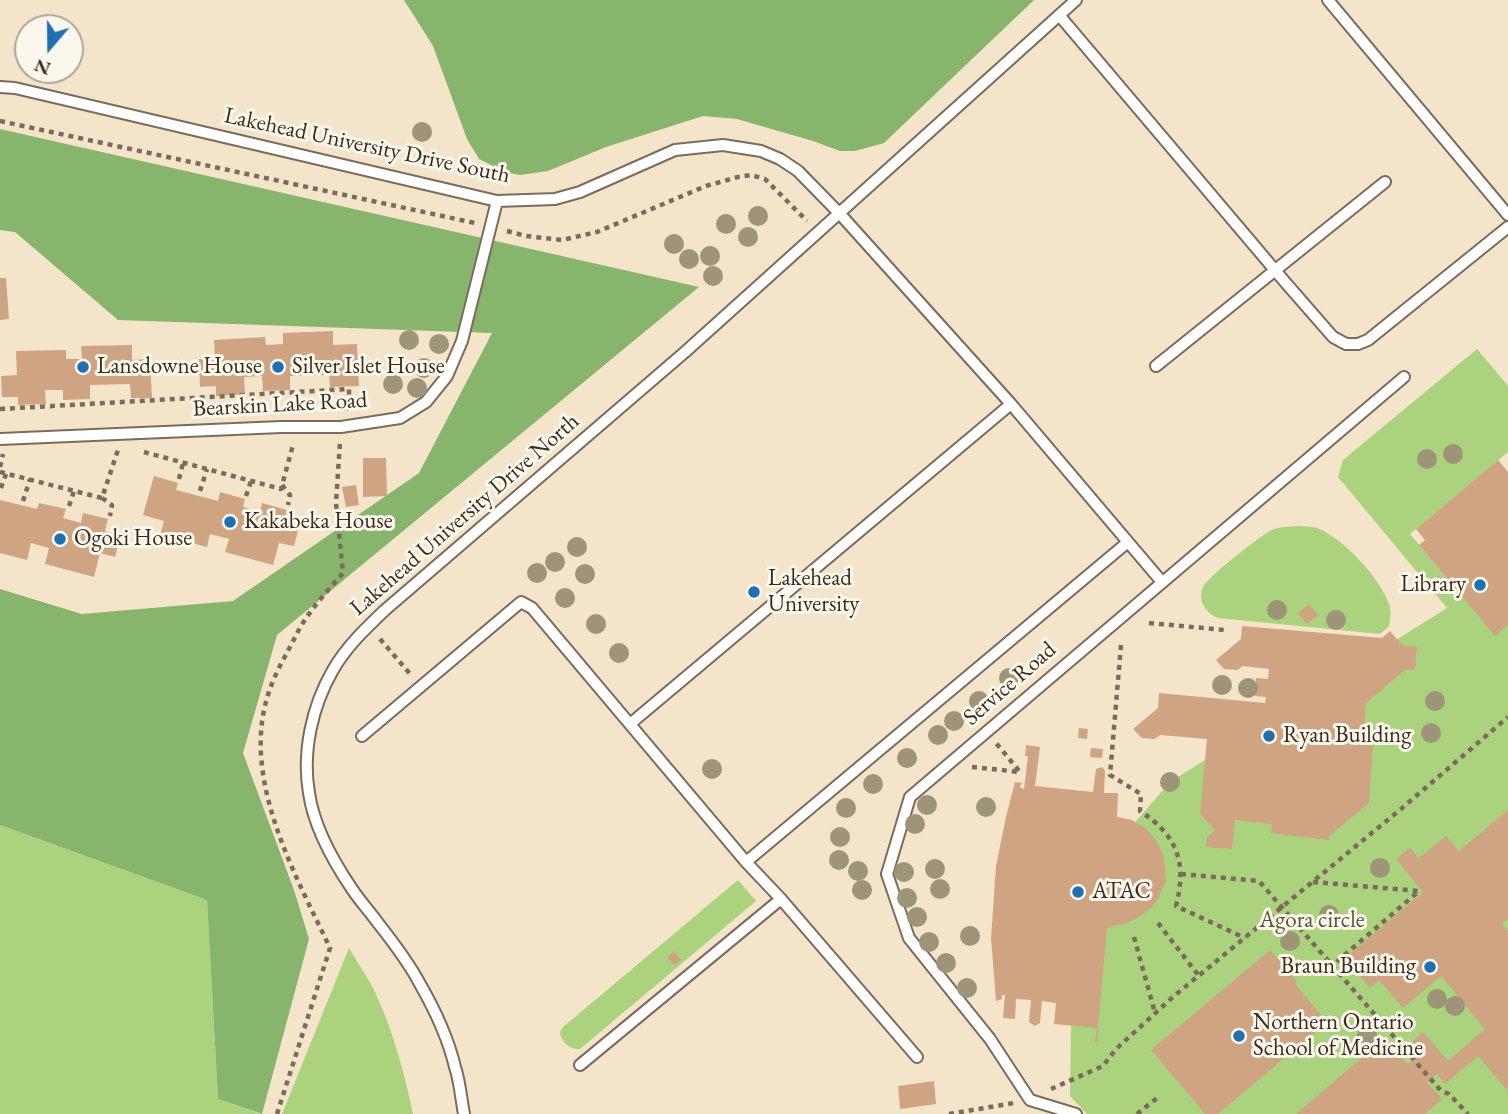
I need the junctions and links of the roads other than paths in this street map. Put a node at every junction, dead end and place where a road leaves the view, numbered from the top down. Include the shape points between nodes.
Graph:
1 (1076, 0) edge
2 (1328, 0) edge
3 (1059, 15) junction
4 (0, 87) edge
5 (1385, 182) dead end
6 (498, 201) junction
7 (840, 214) junction
8 (1508, 215) edge
9 (1508, 227) edge
10 (1275, 270) junction
11 (1156, 366) dead end
12 (1404, 377) dead end
13 (1011, 404) junction
14 (0, 439) edge
15 (1128, 542) junction
16 (1162, 582) junction
17 (630, 724) junction
18 (362, 736) dead end
19 (746, 862) junction
20 (781, 899) junction
21 (917, 1057) dead end
22 (580, 1065) dead end
23 (464, 1114) edge
24 (1076, 1114) edge

1 - 3 lane
2 - 8 lane
3 - 7 lane
3 - 10 lane
4 - 6 lane, Lakehead University Drive South
5 - 10 lane
6 - 7 lane, Lakehead University Drive South via 555,199 675,150 723,145 761,150 780,159
6 - 14 lane, Bearskin Lake Road via 462,341 447,376 426,402 400,418 349,426
7 - 13 lane, Lakehead University Drive South
7 - 23 lane, Lakehead University Drive North via 368,626 324,688 307,752 309,793 317,821 329,852 419,982 438,1019 456,1069
9 - 10 lane via 1358,344 1333,337
10 - 11 lane
12 - 16 lane, Service Road
13 - 15 lane, Lakehead University Drive South
13 - 17 lane
15 - 16 lane, Lakehead University Drive South
15 - 19 lane
16 - 24 lane, Service Road via 910,797 887,874 909,938 990,1039 1030,1100
17 - 18 lane via 532,608 521,602
17 - 19 lane
19 - 20 lane
20 - 21 lane
20 - 22 lane

